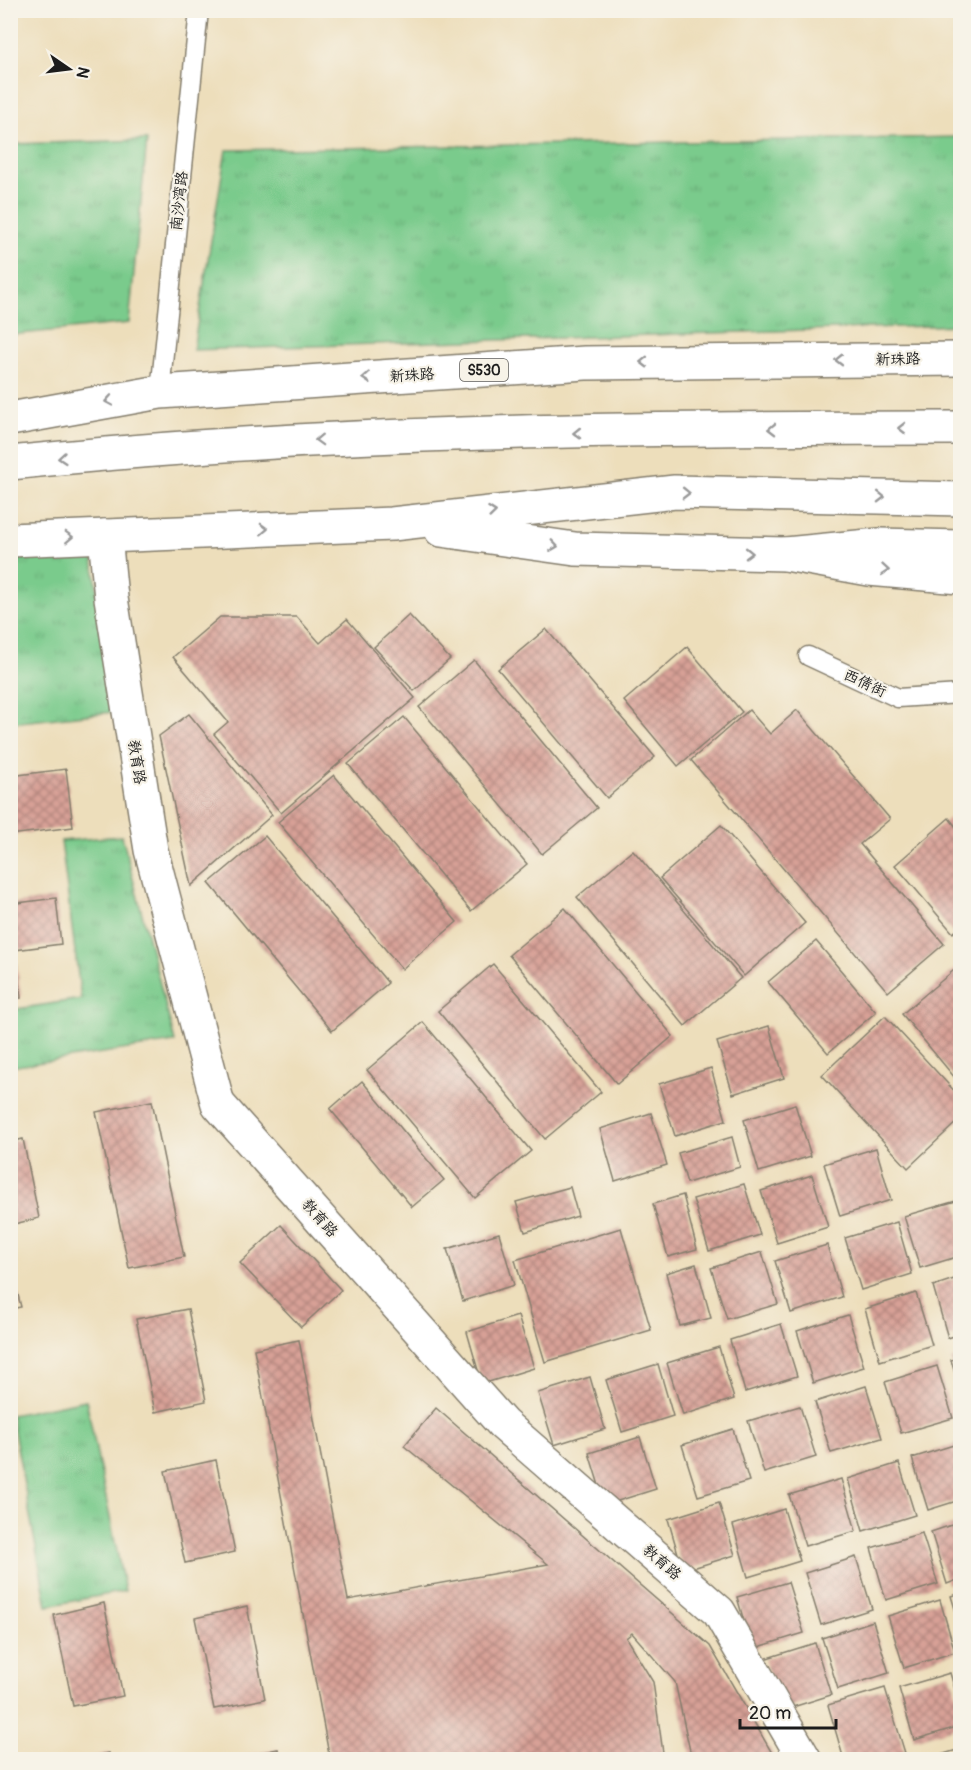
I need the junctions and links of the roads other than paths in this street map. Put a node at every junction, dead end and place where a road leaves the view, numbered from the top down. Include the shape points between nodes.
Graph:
1 (199, 10) edge
2 (960, 359) edge
3 (160, 392) junction
4 (10, 419) edge
5 (960, 428) edge
6 (10, 463) edge
7 (960, 499) edge
8 (392, 524) junction
9 (105, 536) junction
10 (10, 540) edge
11 (960, 547) edge
12 (786, 554) junction
13 (960, 577) edge
14 (808, 656) dead end
15 (960, 694) edge
16 (805, 1760) edge

1 - 3 lane, 南沙湾路
2 -> 3 main road, 新珠路 / S530 via 585,363
3 -> 4 main road, 新珠路 / S530
5 -> 6 main road via 455,435 230,443
8 -> 7 main road via 675,492
9 -> 8 main road
8 -> 12 main road via 575,549
10 -> 9 main road
9 - 16 main road, 教育路 via 111,598 151,850 218,1104 503,1424 719,1612
11 - 12 main road via 879,545
12 -> 13 main road via 870,569
14 - 15 lane, 西倩街 via 898,698

